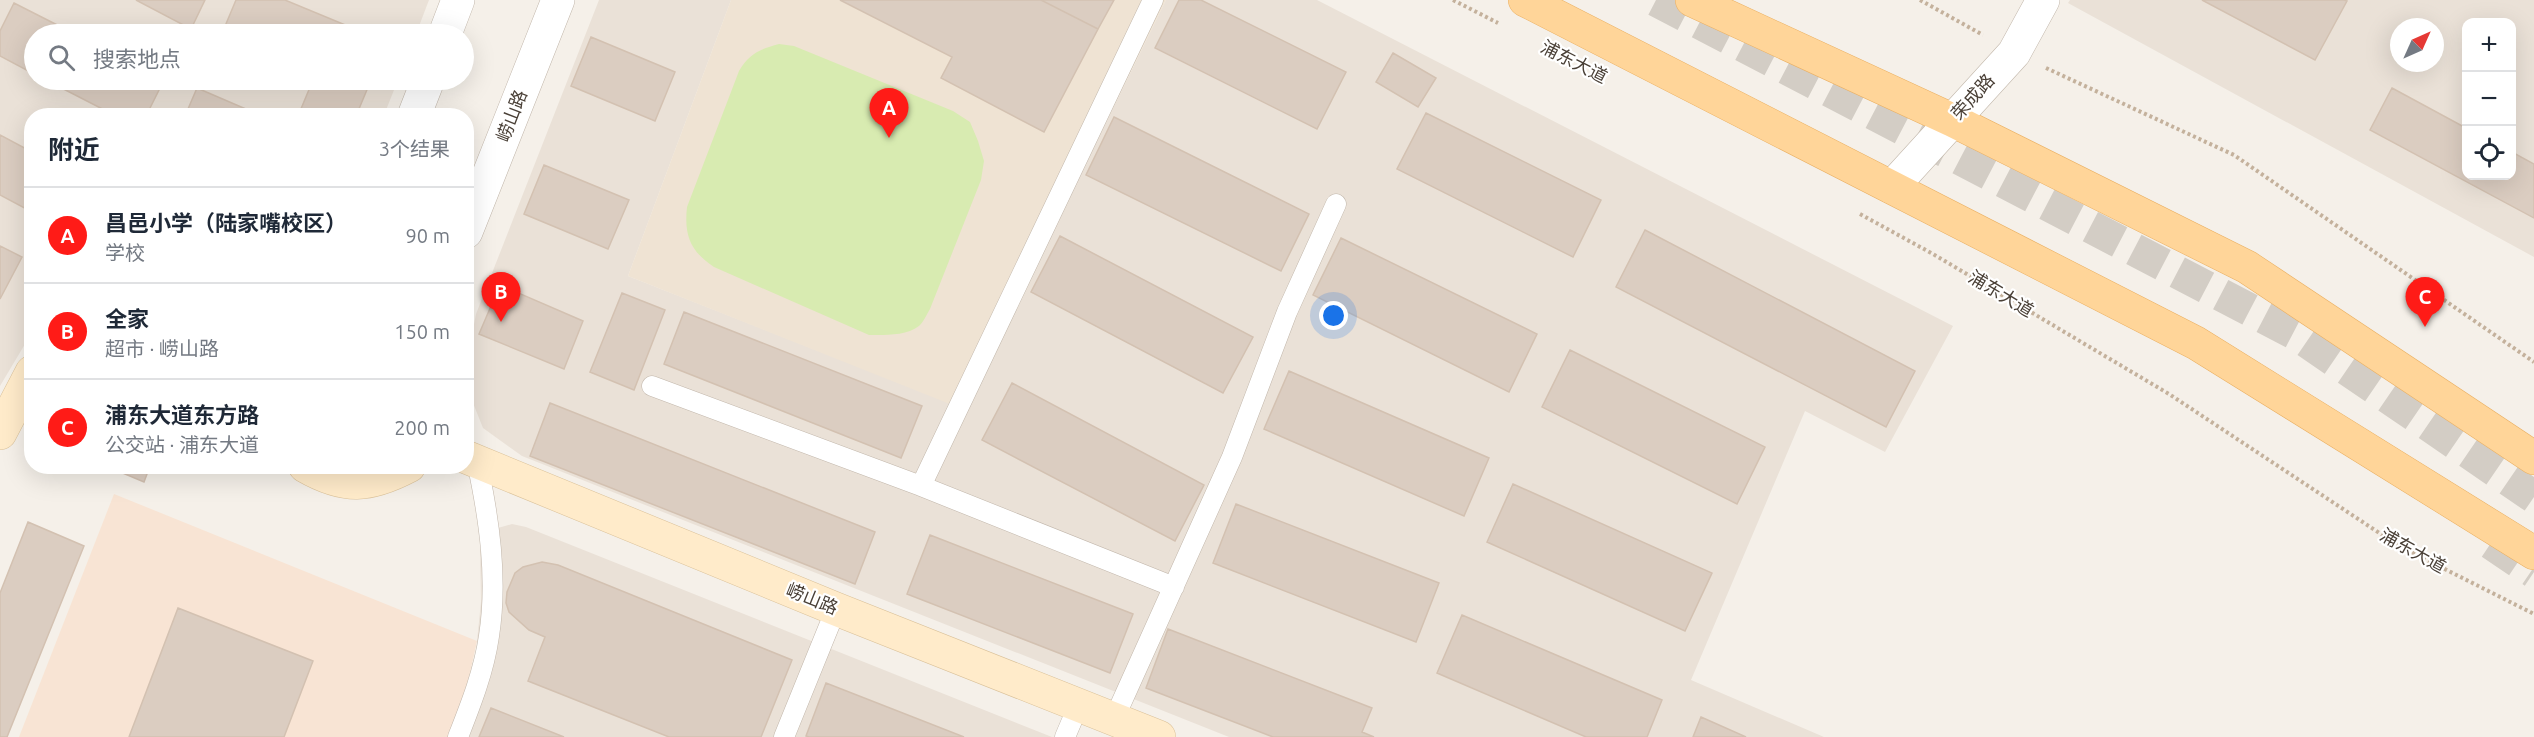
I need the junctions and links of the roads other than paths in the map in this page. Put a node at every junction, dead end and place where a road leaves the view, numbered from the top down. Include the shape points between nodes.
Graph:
1 (458, 0) edge
2 (558, 0) edge
3 (1152, 0) edge
4 (1526, 0) edge
5 (1692, 0) edge
6 (2043, 0) edge
7 (449, 24) edge
8 (424, 90) edge
9 (417, 108) edge
10 (1952, 120) junction
11 (1892, 187) junction
12 (1336, 204) dead end
13 (474, 212) edge
14 (652, 386) dead end
15 (24, 387) edge
16 (0, 433) edge
17 (2534, 458) edge
18 (474, 460) edge
19 (474, 466) edge
20 (319, 474) edge
21 (394, 474) edge
22 (921, 486) junction
23 (2534, 553) edge
24 (1174, 587) junction
25 (836, 609) junction
26 (1078, 704) junction
27 (1114, 719) junction
28 (458, 737) edge
29 (784, 737) edge
30 (1065, 737) edge
31 (1159, 737) edge

1 - 7 street
2 - 13 street, 崂山路
3 - 22 lane
4 - 11 main road, 浦东大道
5 - 10 main road
6 - 10 street, 荣成路 via 2014,53
8 - 9 street
10 - 11 street, 荣成路
10 - 17 main road via 2247,267
11 - 23 main road, 浦东大道 via 2196,343
12 - 24 lane via 1287,312 1232,457
14 - 22 lane
15 - 16 street
18 - 25 street, 崂山路
19 - 28 lane via 488,516 491,549 489,635 474,696
20 - 21 street via 355,484
22 - 24 lane
24 - 27 lane
25 - 26 street, 崂山路
25 - 29 lane
26 - 27 street, 崂山路
26 - 30 lane
27 - 31 street, 崂山路

